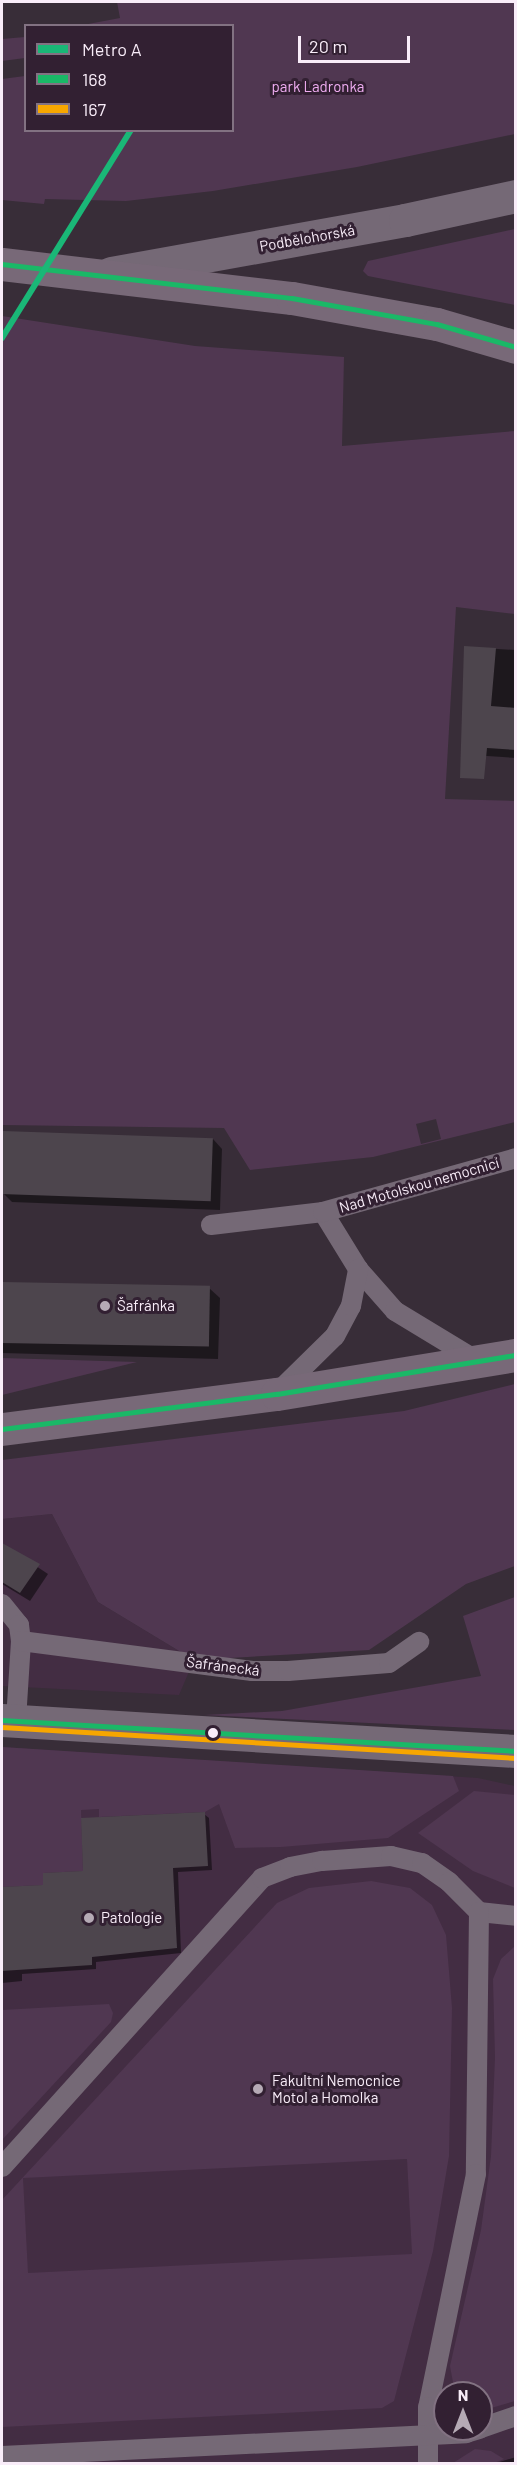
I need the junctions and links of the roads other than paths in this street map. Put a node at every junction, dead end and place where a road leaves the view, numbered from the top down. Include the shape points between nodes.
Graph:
1 (516, 196) edge
2 (2, 264) edge
3 (97, 276) junction
4 (516, 347) edge
5 (516, 1158) edge
6 (323, 1212) junction
7 (211, 1225) dead end
8 (358, 1269) junction
9 (516, 1355) edge
10 (481, 1363) junction
11 (277, 1394) junction
12 (2, 1429) edge
13 (2, 1604) edge
14 (21, 1641) junction
15 (419, 1642) dead end
16 (9, 1720) edge
17 (516, 1751) edge
18 (478, 1912) junction
19 (516, 1916) edge
20 (2, 2167) edge
21 (516, 2416) edge
22 (493, 2424) edge
23 (427, 2433) junction
24 (433, 2433) edge
25 (2, 2457) edge
26 (428, 2463) edge

1 - 3 street, Podbělohorská
2 - 3 main road
3 - 4 main road via 292,298 437,324
5 - 6 lane, Nad Motolskou nemocnicí
6 - 7 lane, Nad Motolskou nemocnicí
6 - 8 lane, Nad Motolskou nemocnicí
8 - 10 lane, Nad Motolskou nemocnicí via 395,1311
8 - 11 lane via 351,1306 335,1336
9 - 10 main road
10 - 11 main road
11 - 12 main road
13 - 14 lane via 19,1625
14 - 15 lane, Šafránecká via 252,1671 389,1663
14 - 16 lane
16 - 17 street
18 - 19 lane
18 - 20 lane via 449,1882 422,1863 391,1856 322,1861 262,1878
18 - 23 lane via 476,2174 428,2408
21 - 22 lane
23 - 24 lane
23 - 25 lane
23 - 26 lane

